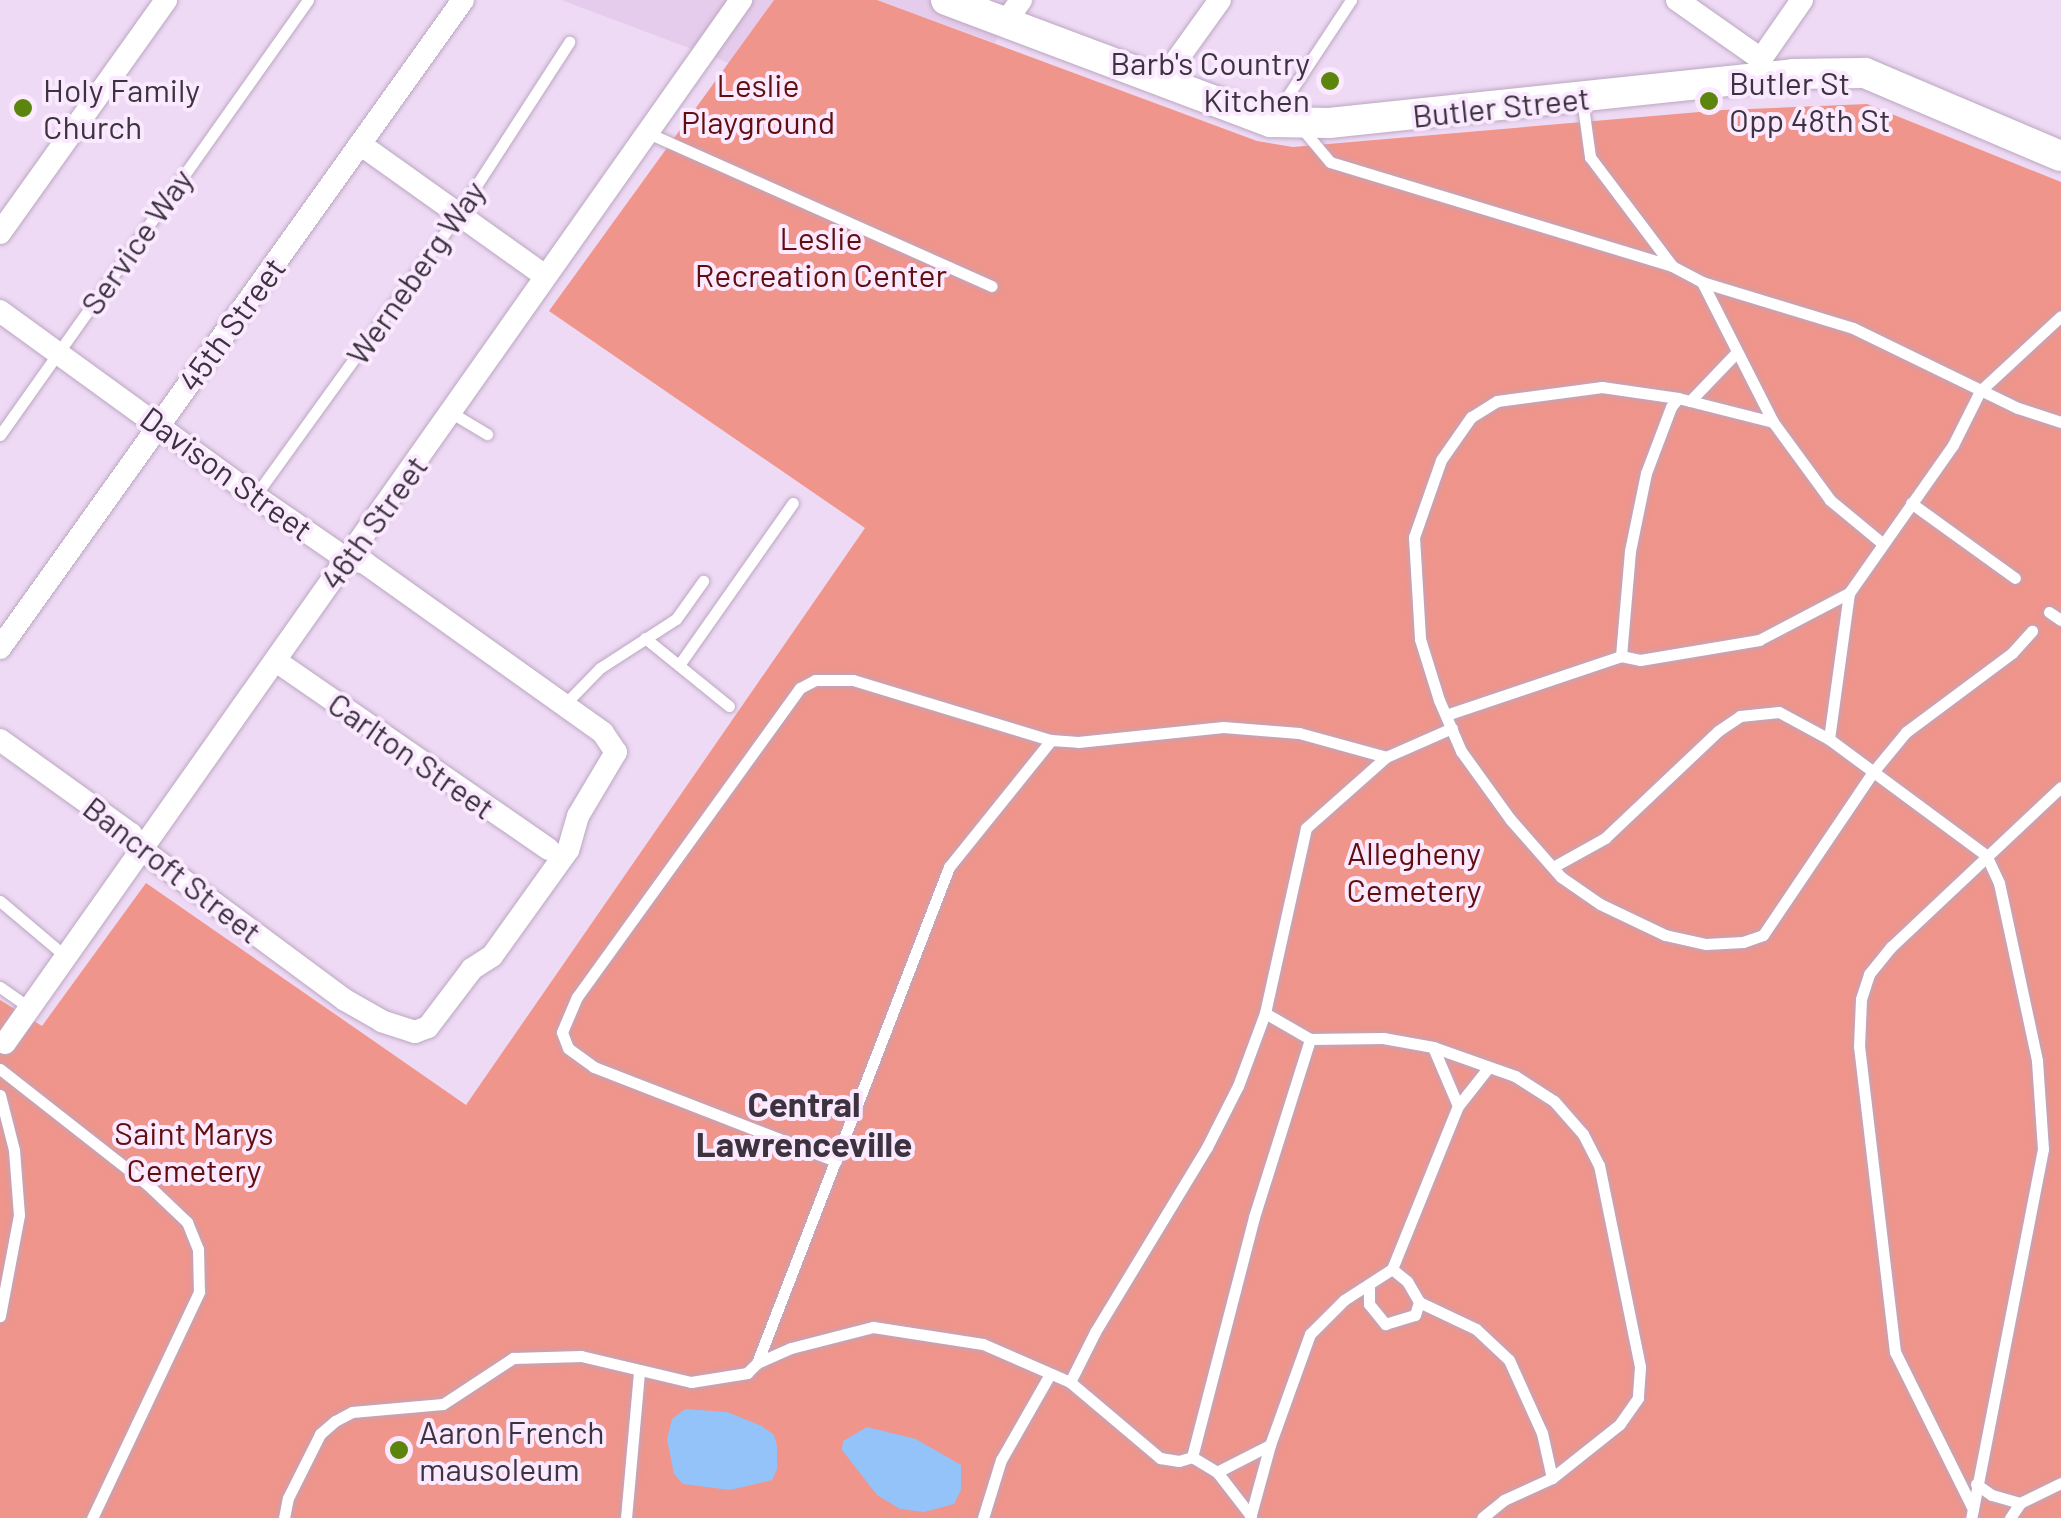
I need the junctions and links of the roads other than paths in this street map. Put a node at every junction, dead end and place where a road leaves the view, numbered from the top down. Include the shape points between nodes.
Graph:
1 (166, 0) edge
2 (308, 0) edge
3 (463, 0) edge
4 (741, 0) edge
5 (946, 0) edge
6 (1220, 0) edge
7 (1351, 0) edge
8 (1677, 0) edge
9 (1802, 0) edge
10 (1013, 12) edge
11 (569, 42) dead end
12 (1761, 68) junction
13 (1161, 82) junction
14 (1582, 98) junction
15 (1285, 124) junction
16 (648, 134) junction
17 (360, 144) junction
18 (2061, 156) edge
19 (458, 214) junction
20 (0, 234) edge
21 (1672, 266) junction
22 (545, 276) junction
23 (1702, 282) junction
24 (992, 286) dead end
25 (0, 311) edge
26 (2061, 316) edge
27 (58, 352) junction
28 (1737, 352) junction
29 (1980, 391) junction
30 (1684, 400) junction
31 (452, 412) junction
32 (1772, 422) junction
33 (2061, 422) edge
34 (160, 424) junction
35 (487, 434) dead end
36 (0, 435) edge
37 (255, 496) junction
38 (793, 503) dead end
39 (1911, 503) junction
40 (1882, 544) junction
41 (345, 558) junction
42 (2014, 578) dead end
43 (704, 580) dead end
44 (1849, 594) junction
45 (2049, 612) dead end
46 (2061, 620) edge
47 (2032, 631) dead end
48 (645, 638) junction
49 (0, 648) edge
50 (1621, 656) junction
51 (276, 661) junction
52 (679, 666) junction
53 (563, 706) junction
54 (729, 706) dead end
55 (1446, 715) junction
56 (1452, 728) junction
57 (603, 734) joint
58 (1829, 738) junction
59 (0, 740) edge
60 (1051, 740) junction
61 (1386, 756) junction
62 (1872, 772) junction
63 (2061, 787) edge
64 (141, 849) junction
65 (549, 849) dead end
66 (1986, 855) junction
67 (1552, 868) junction
68 (0, 900) edge
69 (65, 956) junction
70 (0, 987) edge
71 (30, 1008) junction
72 (1265, 1013) junction
73 (1310, 1039) junction
74 (1433, 1046) junction
75 (2, 1047) edge
76 (1488, 1068) junction
77 (0, 1070) edge
78 (0, 1094) edge
79 (1458, 1106) junction
80 (836, 1161) junction
81 (1392, 1269) junction
82 (1369, 1285) junction
83 (1419, 1302) junction
84 (0, 1316) edge
85 (757, 1363) junction
86 (638, 1371) junction
87 (1050, 1374) junction
88 (1070, 1382) junction
89 (1270, 1446) junction
90 (1192, 1457) junction
91 (1218, 1472) junction
92 (1552, 1478) junction
93 (1976, 1484) junction
94 (2061, 1484) edge
95 (2020, 1503) junction
96 (1972, 1513) edge
97 (1251, 1517) edge
98 (92, 1518) edge
99 (284, 1518) edge
100 (626, 1518) edge
101 (983, 1518) edge
102 (1482, 1518) edge
103 (2010, 1518) edge

1 - 20 street
2 - 27 lane, Service Way
3 - 17 street, 45th Street
4 - 16 street, 46th Street
5 - 10 main road, Butler Street
6 - 13 street
7 - 15 lane
8 - 12 street
9 - 12 street
10 - 13 main road, Butler Street
11 - 19 lane, Werneberg Way
12 - 14 main road, Butler Street
12 - 18 main road, Butler Street via 1865,73
13 - 15 main road, Butler Street
14 - 15 main road, Butler Street
14 - 21 lane via 1590,157
15 - 21 lane via 1330,162
16 - 22 street, 46th Street
16 - 24 lane
17 - 19 street
17 - 34 street, 45th Street
19 - 22 street
19 - 37 lane, Werneberg Way
21 - 23 lane
22 - 31 street, 46th Street
23 - 28 lane
23 - 29 lane via 1852,328
25 - 27 street, Davison Street
26 - 29 lane
27 - 34 street, Davison Street
27 - 36 lane, Service Way
28 - 30 lane
28 - 32 lane
29 - 33 lane
29 - 39 lane via 1953,445
30 - 32 lane
30 - 50 lane via 1646,473 1630,552
30 - 55 lane via 1602,386 1574,388 1497,401 1471,417 1442,460 1414,536 1420,640
31 - 35 lane
31 - 41 street, 46th Street
32 - 40 lane via 1830,500
34 - 37 street, Davison Street
34 - 49 street, 45th Street
37 - 41 street, Davison Street
38 - 52 lane
39 - 40 lane
39 - 42 lane
40 - 44 lane
41 - 51 street, 46th Street
41 - 53 street, Davison Street via 365,563
43 - 48 lane via 676,619
44 - 50 lane via 1760,640 1640,660
44 - 58 lane
45 - 46 lane
47 - 62 lane via 1906,732
48 - 52 lane
48 - 53 lane via 600,668
50 - 55 lane
51 - 64 street, 46th Street
51 - 65 street, Carlton Street
52 - 54 lane
53 - 57 street, Davison Street
55 - 56 lane
56 - 61 lane
56 - 67 lane via 1510,819
57 - 64 street, Bancroft Street via 614,744 615,757 578,816 568,850 492,956 472,969 428,1027 404,1030 346,1000
58 - 62 lane
58 - 67 lane via 1779,712 1740,716 1605,838
59 - 64 street, Bancroft Street via 131,834
60 - 61 lane via 1224,726 1299,733
60 - 80 lane via 949,867
60 - 80 lane via 853,680 834,677 800,688 568,1012 564,1041 594,1067
61 - 72 lane via 1306,828
62 - 66 lane
62 - 67 lane via 1763,935 1743,942 1706,944 1665,934 1600,904
63 - 66 lane
64 - 69 street, 46th Street
66 - 93 lane via 2000,883 2037,1061 2043,1149
66 - 96 lane via 1869,974 1858,1048 1896,1352
68 - 69 lane
69 - 71 street, 46th Street
70 - 71 lane
71 - 75 street, 46th Street
72 - 73 lane
72 - 88 lane via 1207,1148
73 - 74 lane via 1383,1038
73 - 90 lane via 1254,1217
74 - 76 lane
74 - 79 lane
76 - 79 lane
76 - 92 lane via 1554,1101 1599,1165 1640,1367 1638,1398 1620,1424
77 - 98 lane via 148,1184 188,1222 198,1249 199,1292
78 - 84 lane via 14,1150 19,1215
79 - 81 lane
80 - 85 lane
81 - 82 lane
81 - 83 lane
82 - 83 lane via 1369,1304 1385,1324 1415,1315
82 - 89 lane via 1310,1334
83 - 92 lane via 1476,1328 1509,1360 1542,1432
85 - 86 lane via 747,1373 692,1382
85 - 87 lane via 873,1327 983,1344
86 - 99 lane via 581,1356 539,1354 498,1364 443,1404 352,1412 320,1434
86 - 100 lane
87 - 88 lane
87 - 101 lane via 1001,1460
88 - 90 lane via 1160,1458
89 - 91 lane
89 - 97 lane
90 - 91 lane
91 - 97 lane
92 - 102 lane
93 - 95 lane
93 - 96 lane
94 - 95 lane
95 - 103 lane

